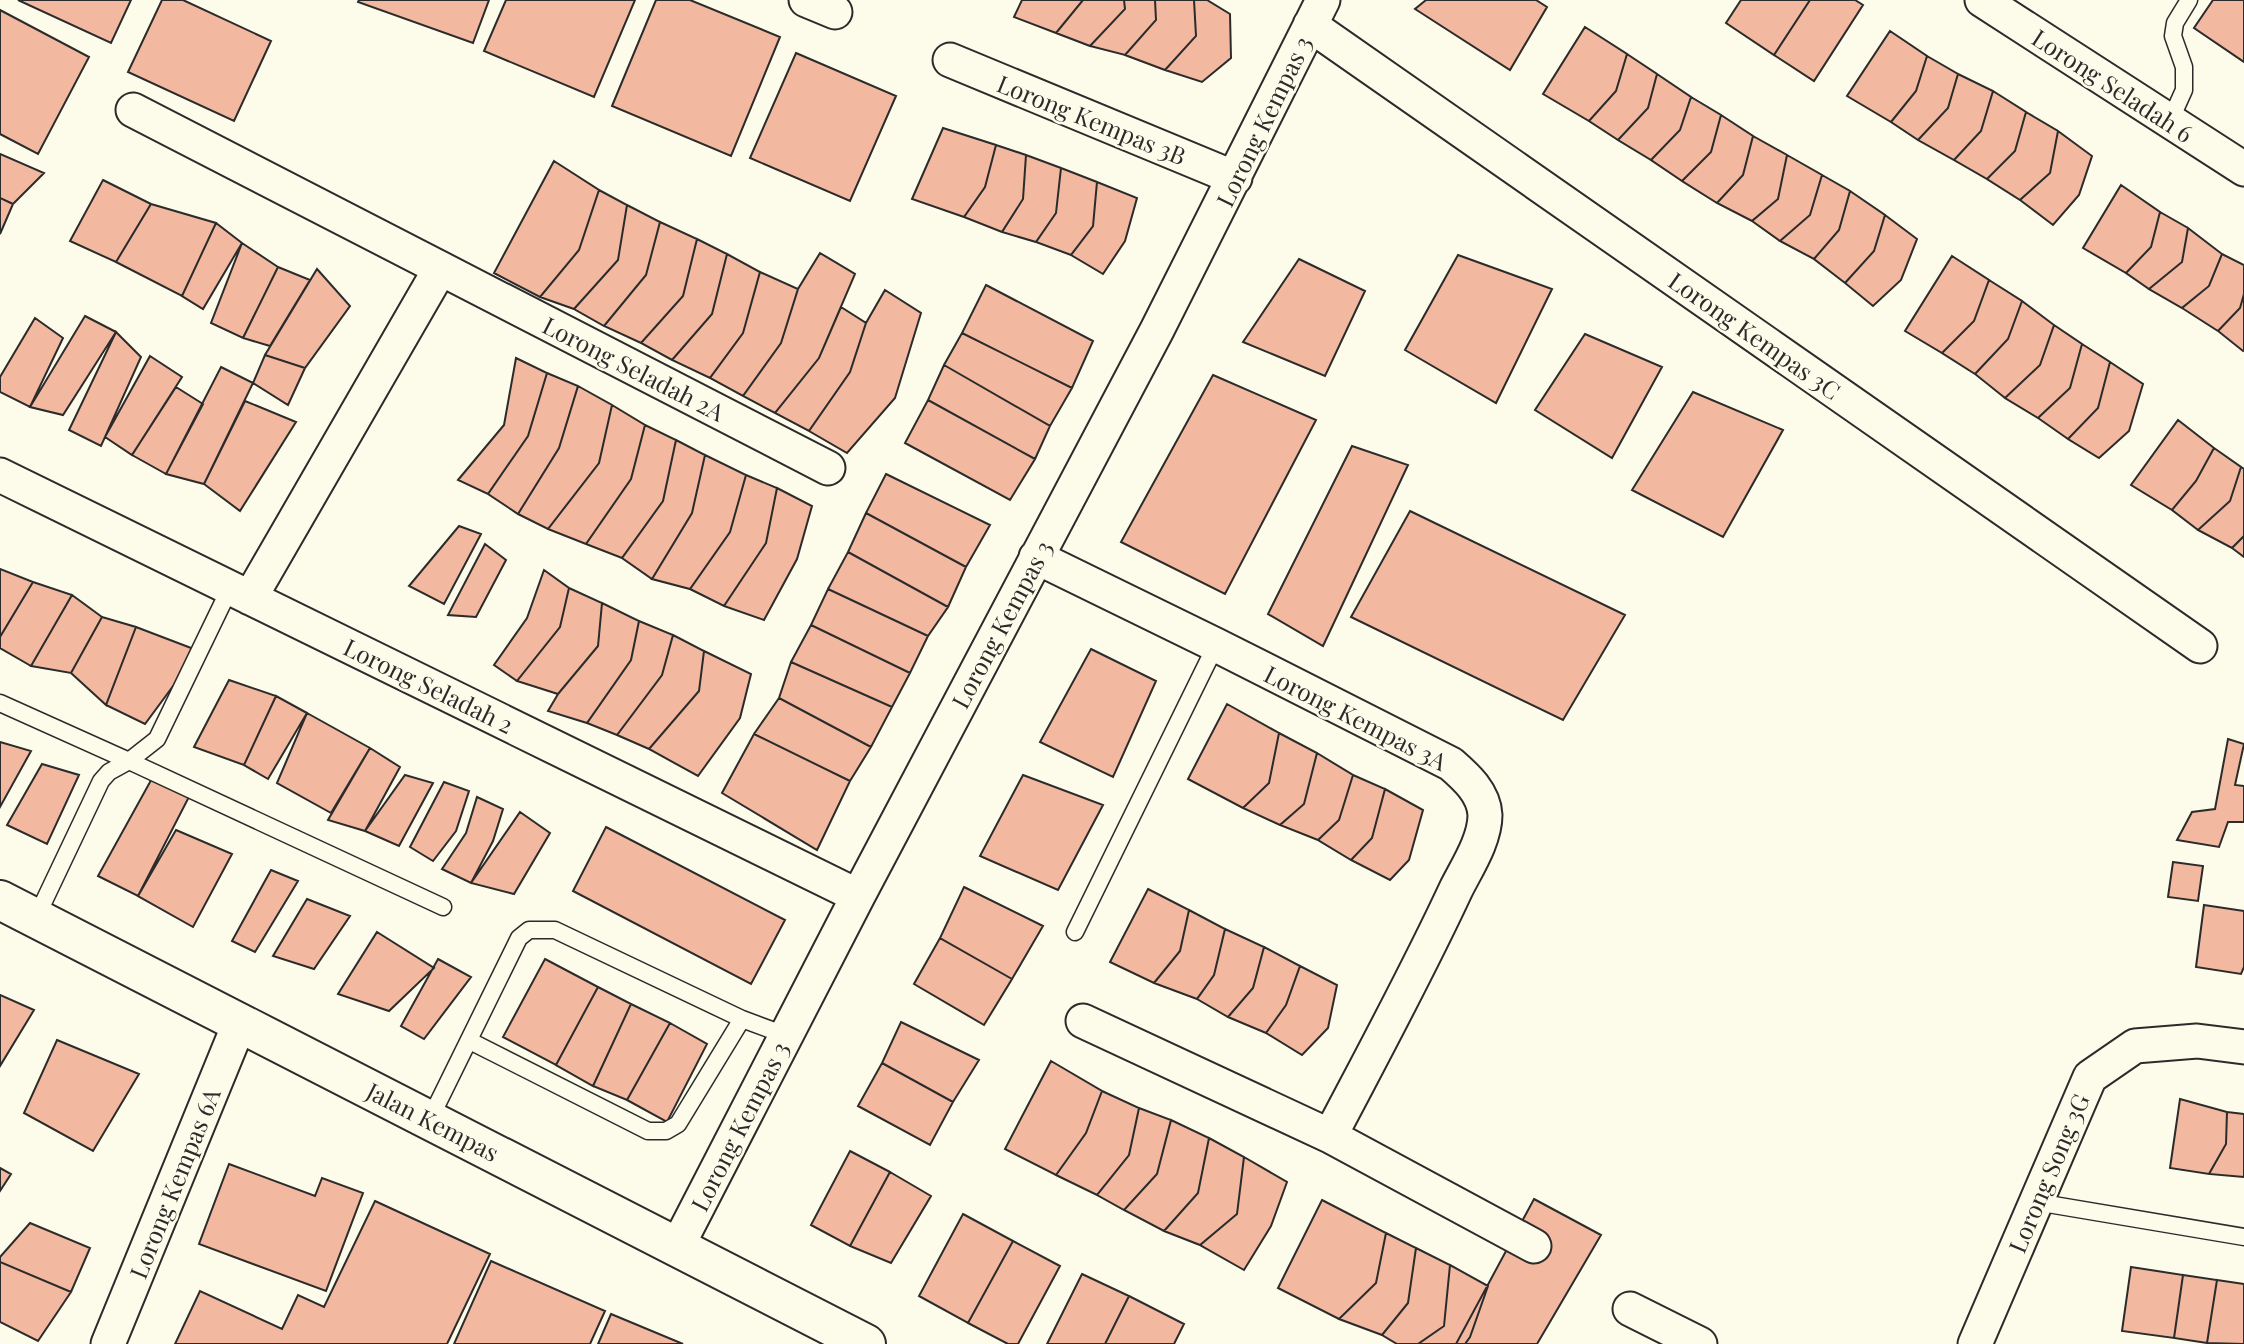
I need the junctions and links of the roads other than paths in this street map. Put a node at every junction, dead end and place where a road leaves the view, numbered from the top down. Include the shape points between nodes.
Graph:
1 (1982, 0) edge
2 (2189, 0) edge
3 (1317, 12) edge
4 (950, 60) dead end
5 (133, 110) dead end
6 (2170, 121) junction
7 (2244, 169) edge
8 (1235, 178) junction
9 (440, 269) junction
10 (828, 468) dead end
11 (0, 475) edge
12 (1036, 557) junction
13 (240, 593) junction
14 (1216, 645) junction
15 (2200, 646) dead end
16 (0, 703) edge
17 (129, 761) junction
18 (858, 895) junction
19 (0, 900) edge
20 (443, 907) dead end
21 (36, 918) junction
22 (1075, 932) dead end
23 (743, 1019) junction
24 (1083, 1021) dead end
25 (240, 1023) junction
26 (785, 1035) junction
27 (470, 1041) junction
28 (2244, 1047) edge
29 (430, 1119) junction
30 (1330, 1136) junction
31 (2036, 1202) junction
32 (2244, 1237) edge
33 (677, 1247) junction
34 (1534, 1247) dead end
35 (1630, 1310) dead end
36 (108, 1344) edge
37 (866, 1344) edge
38 (1700, 1344) edge
39 (1975, 1344) edge

1 - 6 street, Lorong Seladah 6
2 - 6 lane via 2175,23 2173,36 2184,67 2184,90
3 - 8 street, Lorong Kempas 3
3 - 15 street, Lorong Kempas 3C
4 - 8 street, Lorong Kempas 3B
5 - 9 street, Lorong Seladah 2A
6 - 7 street, Lorong Seladah 6
8 - 12 street, Lorong Kempas 3
9 - 10 street, Lorong Seladah 2A
9 - 13 street
11 - 13 street, Lorong Seladah 2
12 - 14 street, Lorong Kempas 3A
12 - 18 street, Lorong Kempas 3
13 - 17 lane via 157,739
13 - 18 street, Lorong Seladah 2
14 - 22 lane
14 - 30 street, Lorong Kempas 3A via 1451,764 1468,778 1485,814 1483,833 1444,916
16 - 17 lane
17 - 20 lane
17 - 21 lane via 100,781
18 - 26 street, Lorong Kempas 3
19 - 21 street, Jalan Kempas
21 - 25 street, Jalan Kempas
23 - 26 lane
23 - 27 lane via 677,1124 666,1131 648,1131
23 - 27 lane via 555,930 528,930 519,938
24 - 30 street
25 - 29 street, Jalan Kempas
25 - 36 street, Lorong Kempas 6A
26 - 33 street, Lorong Kempas 3
27 - 29 lane
28 - 31 street, Lorong Song 3G via 2197,1041 2134,1046 2090,1077
29 - 33 street, Jalan Kempas
30 - 34 street
31 - 32 lane
31 - 39 street, Lorong Song 3G
33 - 37 street, Jalan Kempas
35 - 38 street

